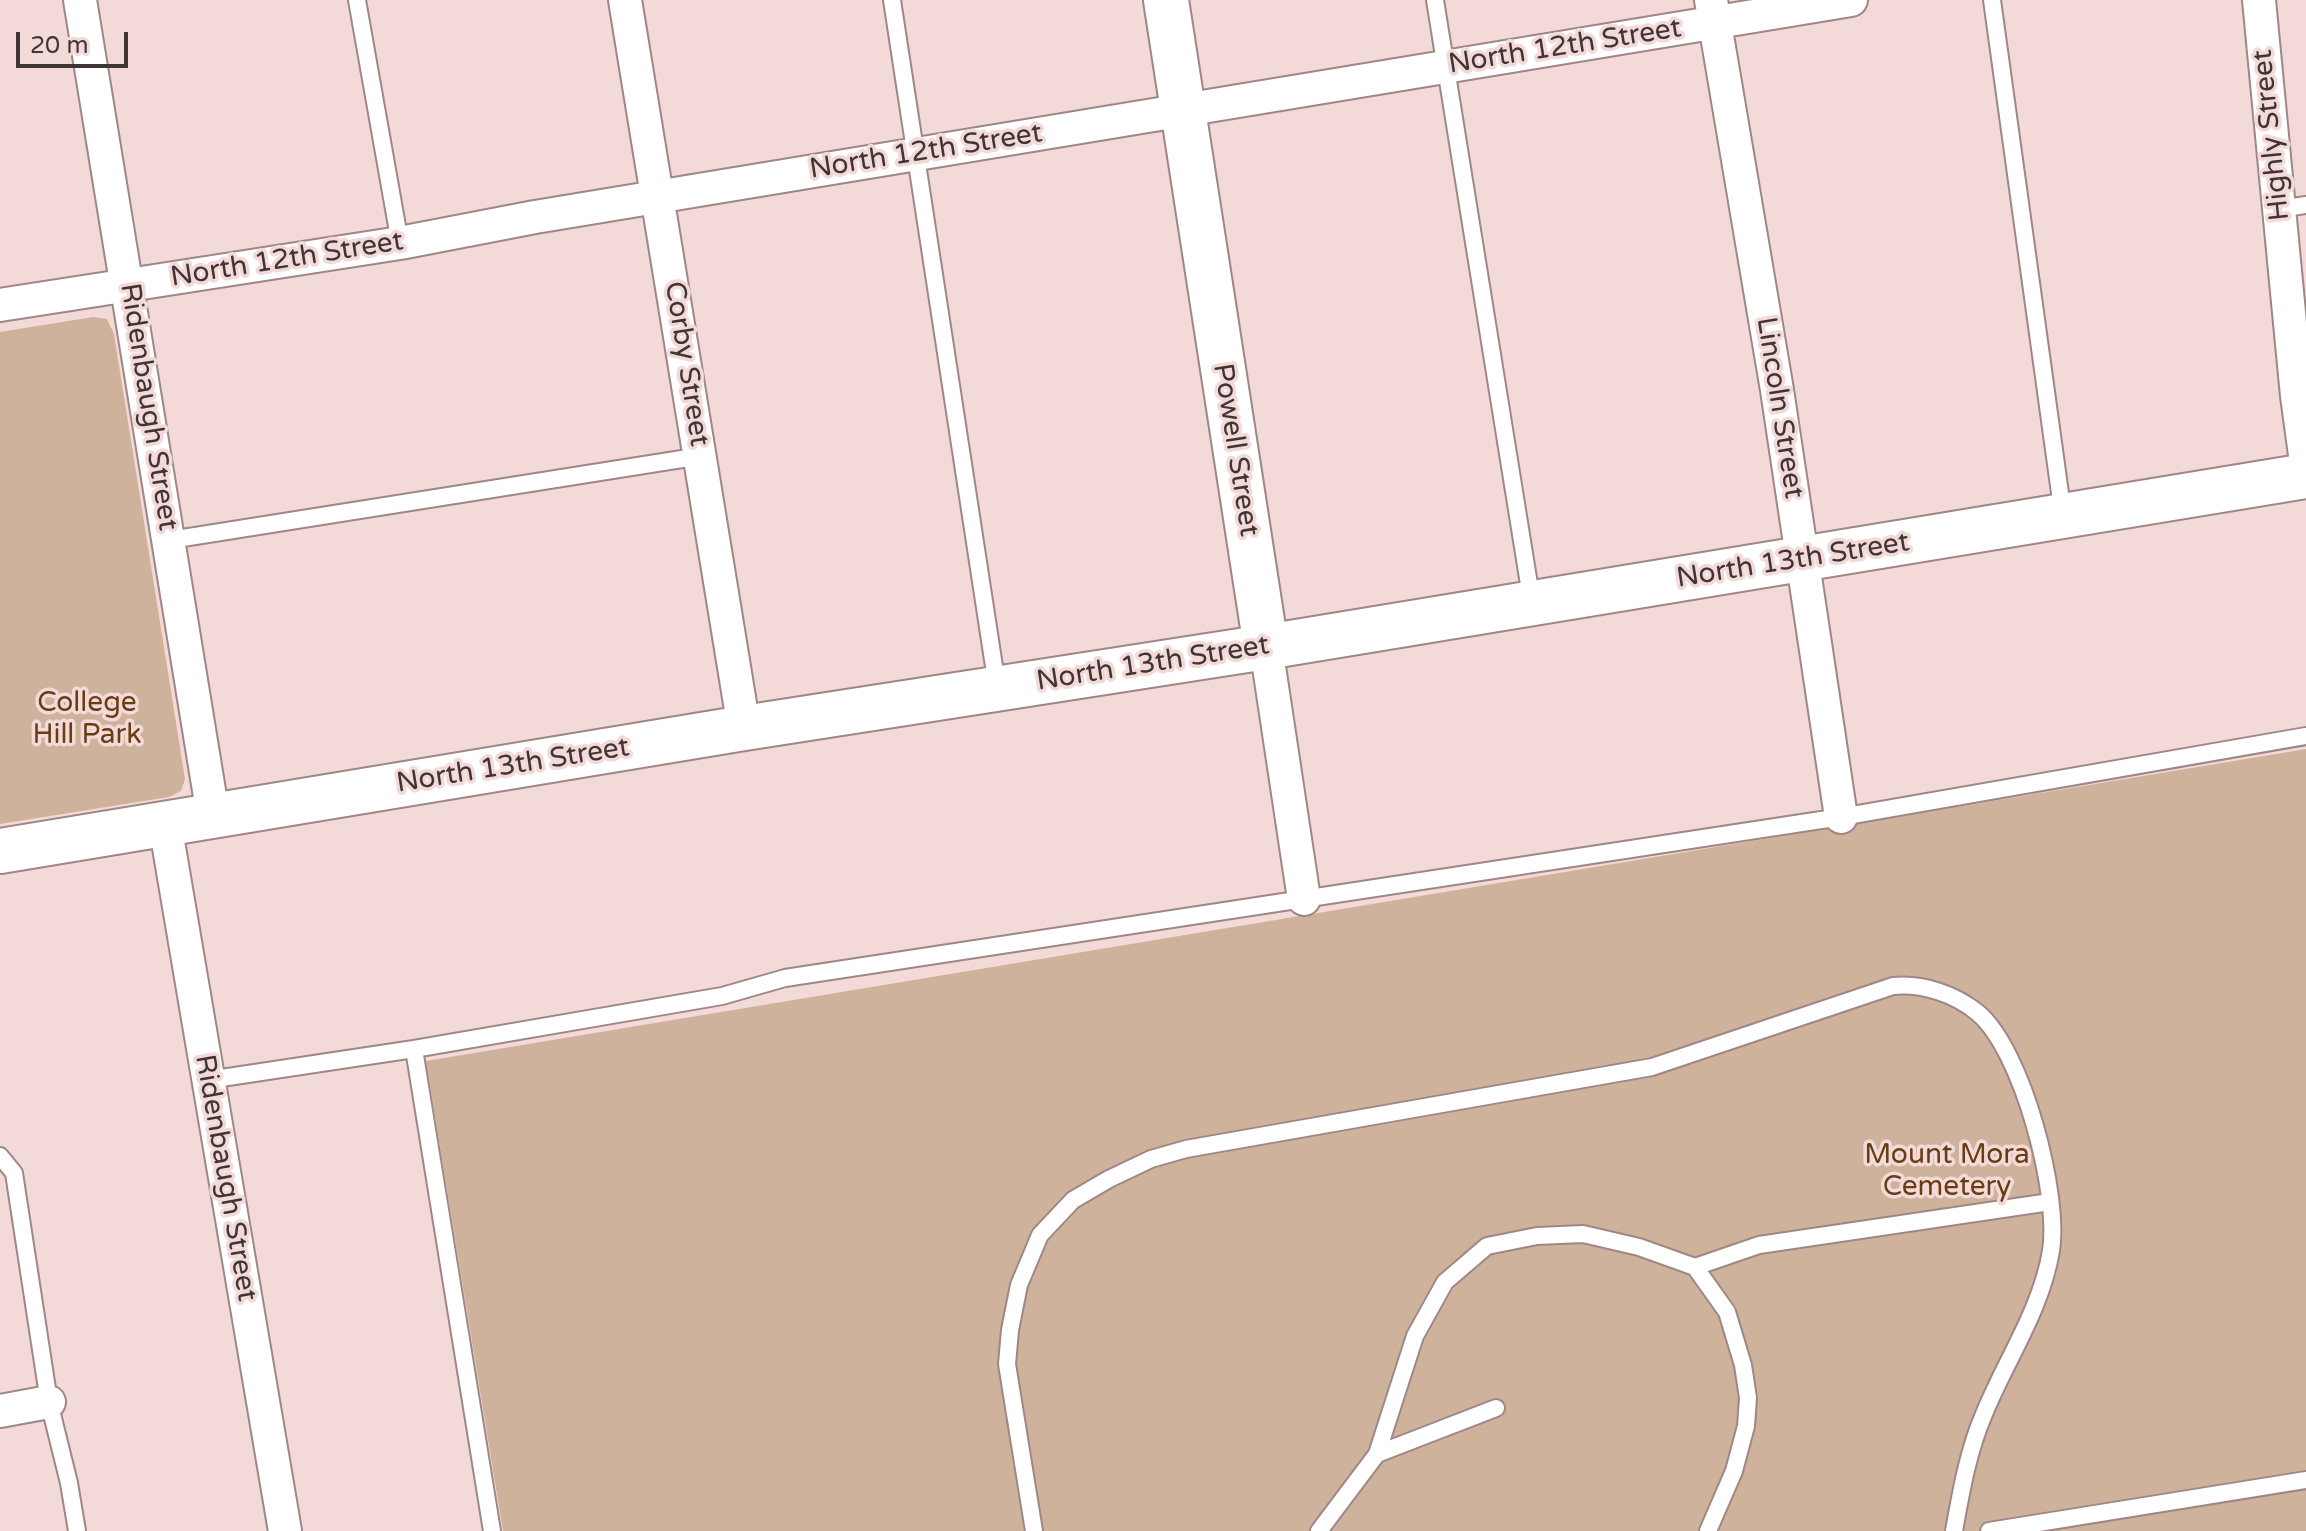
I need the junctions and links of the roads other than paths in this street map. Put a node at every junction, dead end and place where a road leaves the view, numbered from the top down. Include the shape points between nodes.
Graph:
1 (80, 0) edge
2 (357, 0) edge
3 (625, 0) edge
4 (892, 0) edge
5 (1166, 0) edge
6 (1435, 0) edge
7 (1851, 0) edge
8 (1992, 0) edge
9 (2259, 0) edge
10 (1713, 11) edge
11 (1445, 66) junction
12 (1183, 109) junction
13 (915, 154) junction
14 (658, 197) junction
15 (2292, 207) edge
16 (400, 243) junction
17 (127, 285) junction
18 (0, 305) edge
19 (701, 456) junction
20 (2306, 462) edge
21 (2306, 476) edge
22 (2063, 516) junction
23 (170, 540) junction
24 (1802, 559) junction
25 (1532, 603) junction
26 (1266, 647) junction
27 (997, 688) junction
28 (744, 728) junction
29 (2306, 736) edge
30 (213, 815) junction
31 (1841, 817) junction
32 (165, 824) junction
33 (0, 851) edge
34 (1304, 899) junction
35 (414, 1049) junction
36 (208, 1080) junction
37 (0, 1156) edge
38 (2050, 1202) junction
39 (1695, 1267) junction
40 (49, 1402) junction
41 (1496, 1408) dead end
42 (0, 1411) edge
43 (1377, 1454) junction
44 (2306, 1480) edge
45 (77, 1531) edge
46 (285, 1531) edge
47 (492, 1531) edge
48 (1034, 1531) edge
49 (1319, 1531) edge
50 (1708, 1531) edge
51 (1954, 1531) edge
52 (1989, 1531) edge

1 - 17 street, Ridenbaugh Street
2 - 16 lane
3 - 14 street, Corby Street
4 - 13 lane
5 - 12 street, Powell Street
6 - 11 lane
7 - 10 street, North 12th Street
8 - 22 lane
9 - 15 street, Highly Street
10 - 11 street, North 12th Street
10 - 24 street, Lincoln Street
11 - 12 street, North 12th Street
11 - 25 lane
12 - 13 street, North 12th Street
12 - 26 street, Powell Street
13 - 14 street, North 12th Street
13 - 27 lane
14 - 16 street, North 12th Street
14 - 19 street, Corby Street
15 - 20 street, Highly Street
16 - 17 street, North 12th Street
17 - 18 street, North 12th Street
17 - 23 street, Ridenbaugh Street
19 - 23 lane
19 - 28 street, Corby Street
21 - 22 street, North 13th Street
22 - 24 street, North 13th Street
23 - 30 street, Ridenbaugh Street
24 - 25 street, North 13th Street
24 - 31 street, Lincoln Street
25 - 26 street, North 13th Street
26 - 27 street, North 13th Street
26 - 34 street, Powell Street
27 - 28 street, North 13th Street
28 - 30 street, North 13th Street
29 - 31 lane
30 - 32 street, North 13th Street
31 - 34 lane
32 - 33 street, North 13th Street
32 - 36 street, Ridenbaugh Street
34 - 35 lane via 785,978 722,996
35 - 36 lane
35 - 47 lane
36 - 46 street, Ridenbaugh Street
37 - 40 lane via 14,1173
38 - 39 lane via 1759,1245
38 - 48 lane via 2034,1123 2002,1045 1978,1013 1940,991 1912,984 1652,1067 1151,1159 1073,1200 1040,1235 1019,1285 1007,1364
38 - 51 lane via 2051,1249 2040,1294 1983,1415
39 - 43 lane via 1583,1234 1487,1246 1445,1282 1415,1336
39 - 50 lane via 1727,1312 1748,1398 1734,1471
40 - 42 street
40 - 45 lane
41 - 43 lane
43 - 49 lane
44 - 52 lane

